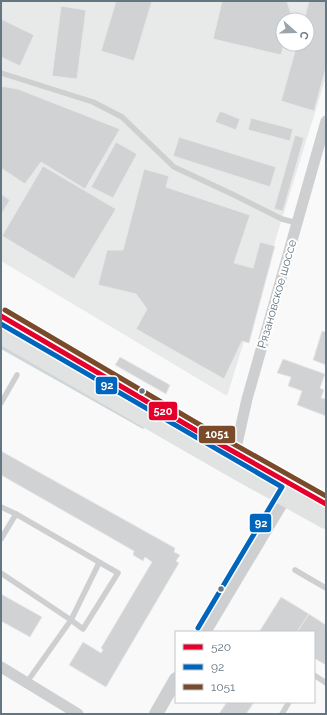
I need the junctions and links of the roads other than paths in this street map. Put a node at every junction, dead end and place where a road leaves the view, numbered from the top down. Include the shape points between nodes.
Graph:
1 (1, 73) edge
2 (326, 121) edge
3 (322, 152) edge
4 (297, 223) junction
5 (1, 316) edge
6 (1, 335) edge
7 (17, 375) dead end
8 (1, 403) edge
9 (233, 460) junction
10 (288, 490) junction
11 (326, 504) edge
12 (1, 506) edge
13 (16, 514) junction
14 (326, 520) edge
15 (1, 539) edge
16 (99, 563) junction
17 (294, 570) dead end
18 (1, 574) edge
19 (326, 588) edge
20 (71, 620) junction
21 (205, 631) edge
22 (1, 667) edge
23 (315, 676) edge
24 (175, 681) edge
25 (27, 682) junction
26 (326, 683) edge
27 (288, 703) edge
28 (78, 714) edge
29 (156, 714) edge
30 (282, 714) edge

1 - 4 lane via 93,102 122,117 174,167 282,219
2 - 3 street, Рязановское шоссе
3 - 4 street, Рязановское шоссе
4 - 9 street, Рязановское шоссе via 247,399
5 - 9 main road
6 - 9 main road
7 - 8 lane
9 - 10 main road
10 - 11 main road
10 - 14 main road
10 - 21 street
12 - 13 lane
13 - 15 lane
13 - 16 lane
16 - 20 lane
16 - 20 lane via 118,573 83,629
17 - 19 lane
18 - 20 lane
20 - 25 lane
22 - 25 street
23 - 26 lane
24 - 29 street
25 - 28 street
27 - 30 lane

